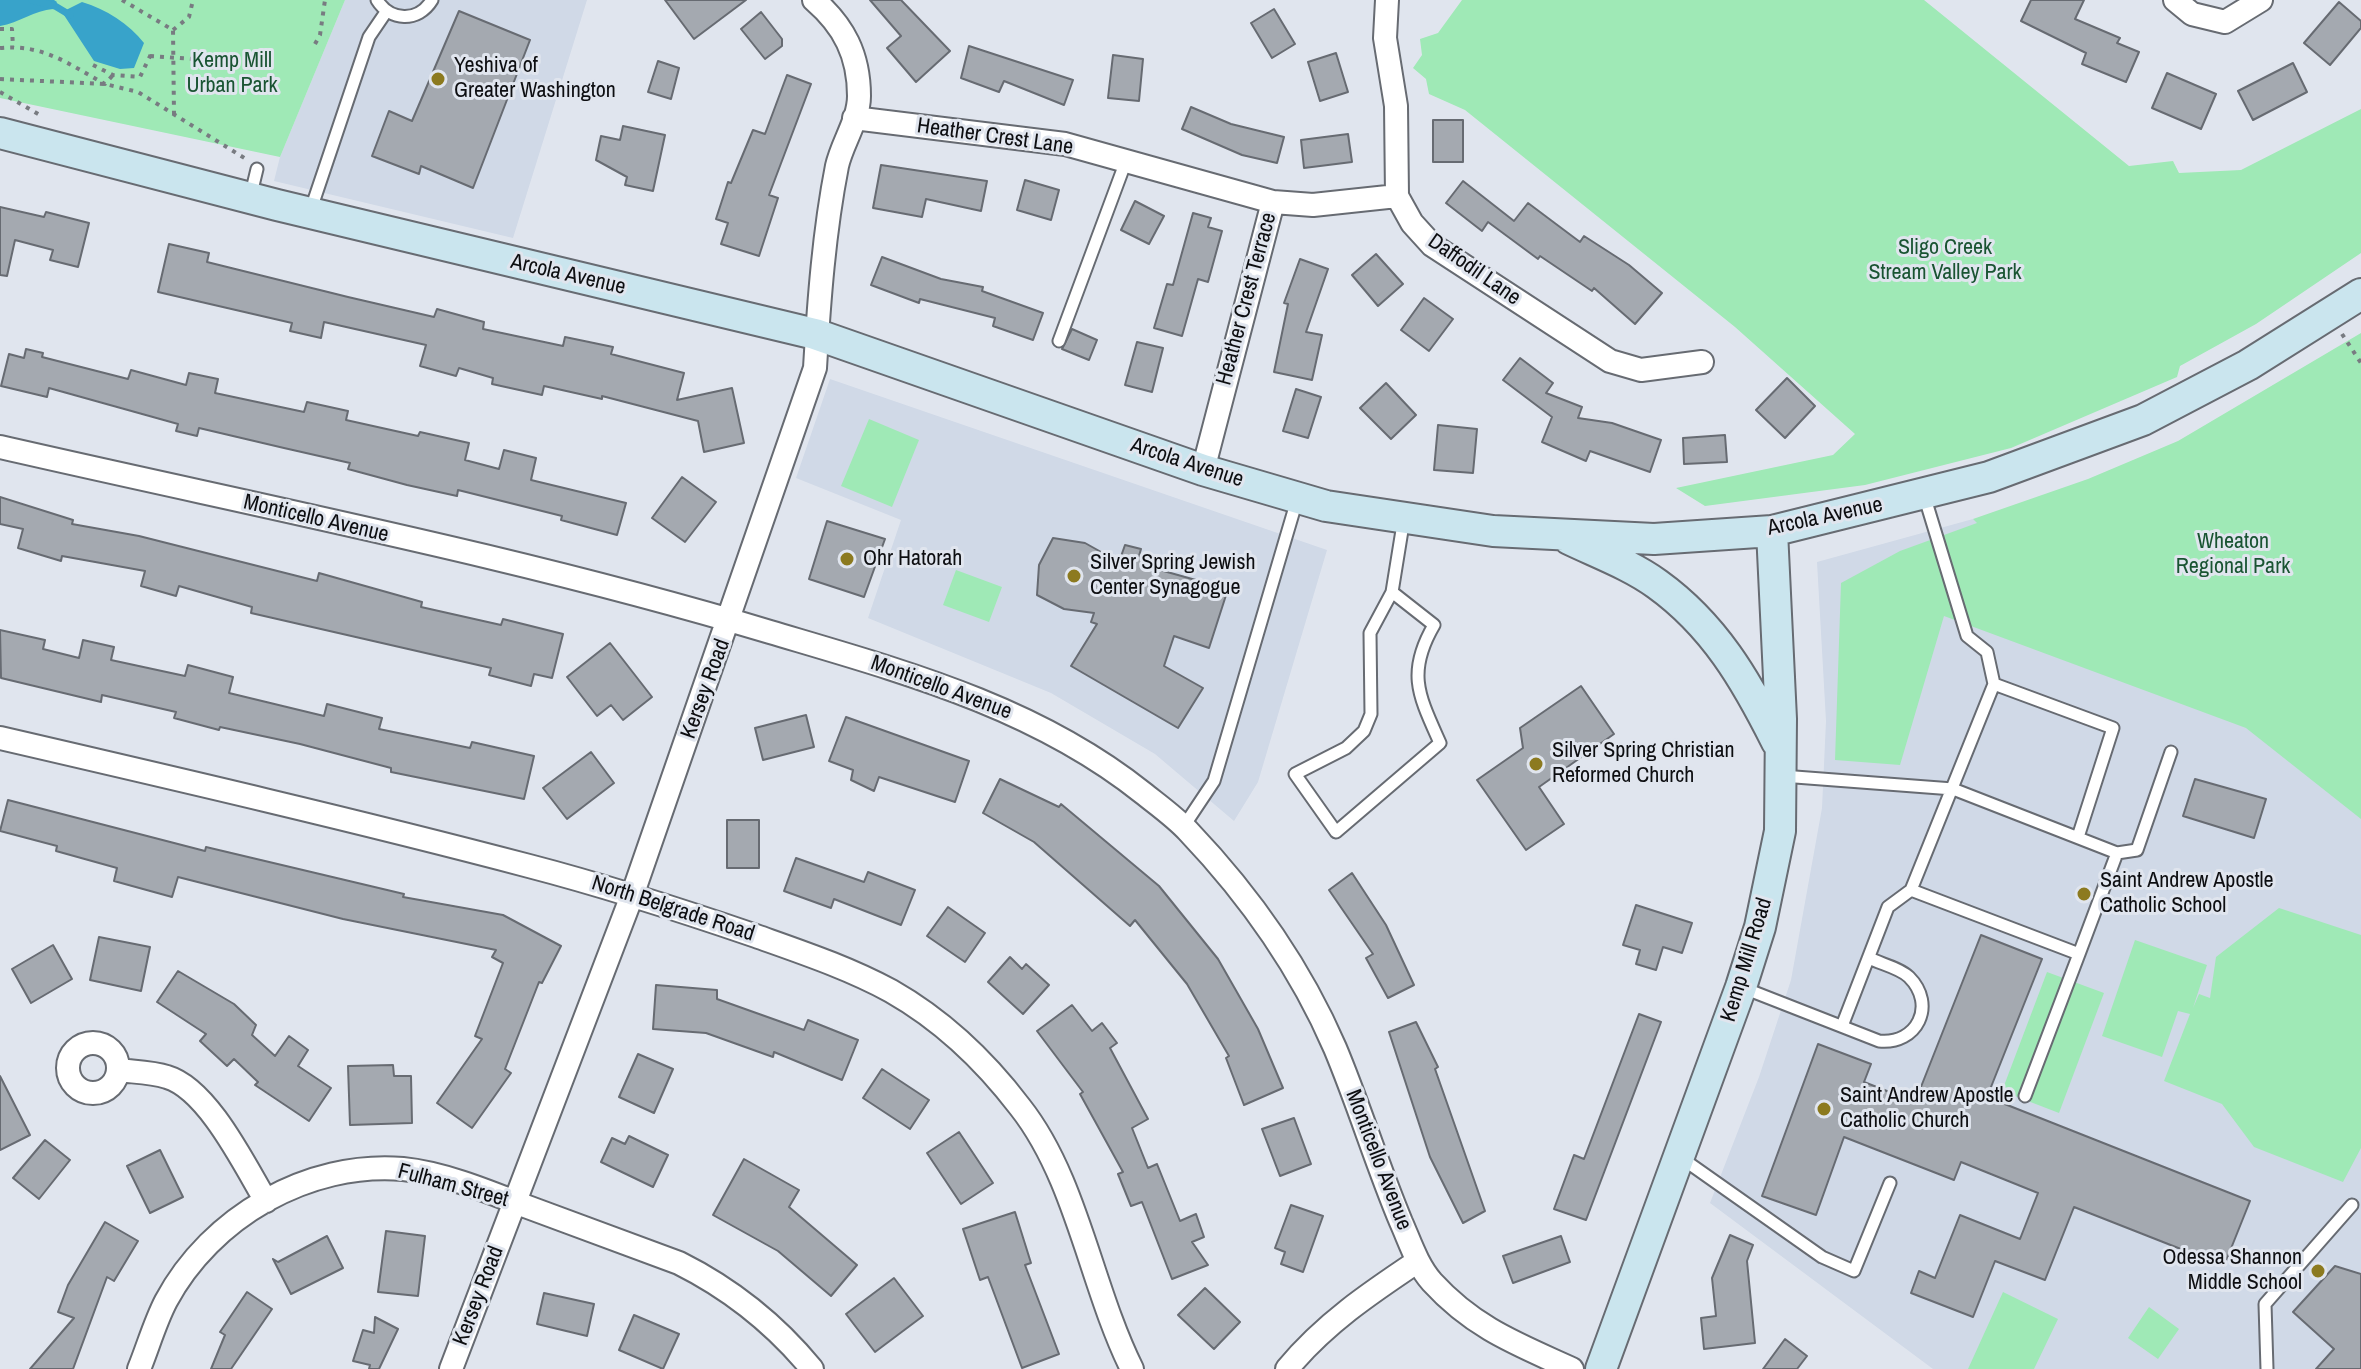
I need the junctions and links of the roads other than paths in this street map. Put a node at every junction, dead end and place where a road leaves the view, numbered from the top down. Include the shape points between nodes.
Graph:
1 (377, 0) edge
2 (432, 0) edge
3 (814, 0) edge
4 (1387, 0) edge
5 (2175, 0) edge
6 (2261, 0) edge
7 (386, 12) junction
8 (854, 118) junction
9 (0, 133) edge
10 (1126, 161) junction
11 (257, 169) road end
12 (1397, 196) junction
13 (250, 198) junction
14 (1273, 202) junction
15 (310, 213) junction
16 (2361, 294) edge
17 (815, 334) junction
18 (1059, 341) dead end
19 (1702, 362) dead end
20 (0, 447) edge
21 (1203, 470) junction
22 (1924, 494) junction
23 (1298, 498) junction
24 (1405, 518) junction
25 (1772, 531) junction
26 (1559, 534) junction
27 (1392, 592) junction
28 (731, 620) junction
29 (1994, 684) junction
30 (0, 738) edge
31 (2171, 752) dead end
32 (1781, 764) junction
33 (1953, 789) junction
34 (1184, 826) junction
35 (2078, 837) junction
36 (2117, 853) junction
37 (1911, 890) junction
38 (633, 893) junction
39 (2079, 954) junction
40 (1869, 958) junction
41 (1741, 987) junction
42 (1842, 1026) junction
43 (118, 1070) dead end
44 (2025, 1096) dead end
45 (1680, 1157) junction
46 (1890, 1183) dead end
47 (266, 1201) junction
48 (515, 1202) junction
49 (2352, 1205) dead end
50 (1418, 1261) junction
51 (139, 1369) edge
52 (451, 1369) edge
53 (812, 1369) edge
54 (1132, 1369) edge
55 (1287, 1369) edge
56 (1572, 1369) edge
57 (1601, 1369) edge
58 (2267, 1369) edge

1 - 7 lane
2 - 7 lane via 413,16
3 - 8 street, Kersey Road via 851,42 859,97
4 - 12 street
5 - 6 street via 2192,14 2225,22
7 - 15 lane via 369,37
8 - 10 street, Heather Crest Lane via 1065,144
8 - 17 street, Kersey Road via 838,164
9 - 13 street, Arcola Avenue
10 - 14 street, Heather Crest Lane
10 - 18 lane
11 - 13 lane
12 - 14 street, Heather Crest Terrace via 1313,205
12 - 19 street, Daffodil Lane via 1432,245 1610,361 1641,370
13 - 15 street, Arcola Avenue
14 - 21 street, Heather Crest Terrace
15 - 17 street, Arcola Avenue
16 - 22 street, Arcola Avenue via 2248,365 2143,420 1989,477
17 - 21 street, Arcola Avenue
17 - 28 street, Kersey Road via 815,368
20 - 28 street, Monticello Avenue via 586,580
21 - 23 street, Arcola Avenue
22 - 25 street, Arcola Avenue
22 - 29 lane via 1967,636 1987,652
23 - 24 street, Arcola Avenue
23 - 34 lane via 1214,781
24 - 26 street, Arcola Avenue
24 - 27 lane
25 - 26 street, Arcola Avenue via 1654,539
25 - 32 street, Kemp Mill Road
26 - 32 street via 1655,583 1701,620 1742,676
27 - 27 lane via 1370,633 1371,714 1364,731 1346,748 1295,774 1336,832 1440,743 1419,697 1416,674 1420,649 1434,625
28 - 34 street, Monticello Avenue via 940,683 1018,715 1106,764
28 - 38 street, Kersey Road
29 - 33 lane
29 - 35 lane via 2113,728
30 - 38 street, North Belgrade Road via 379,826
31 - 36 lane via 2137,850
32 - 33 lane
32 - 41 street, Kemp Mill Road via 1780,831
33 - 35 lane
33 - 37 lane
34 - 50 street, Monticello Avenue via 1251,902 1300,977 1335,1048
35 - 36 lane
36 - 39 lane
37 - 39 lane
37 - 40 lane via 1888,907
38 - 48 street, Kersey Road
38 - 54 street, North Belgrade Road via 795,950 891,991 985,1064 1023,1110 1055,1165
39 - 44 lane
40 - 42 lane
40 - 42 lane via 1912,979 1924,1004 1920,1021 1907,1035 1890,1042
41 - 42 lane
41 - 45 street, Kemp Mill Road
43 - 47 street via 168,1077 191,1091 225,1133
45 - 46 lane via 1822,1257 1854,1271
45 - 57 street, Kemp Mill Road
47 - 48 street, Fulham Street via 321,1175 405,1169
47 - 51 street, Fulham Street via 189,1266 165,1302
48 - 52 street, Kersey Road
48 - 53 street, Fulham Street via 708,1278 768,1322
49 - 58 lane via 2265,1304
50 - 55 street via 1352,1305
50 - 56 street, Monticello Avenue via 1431,1281 1488,1331

